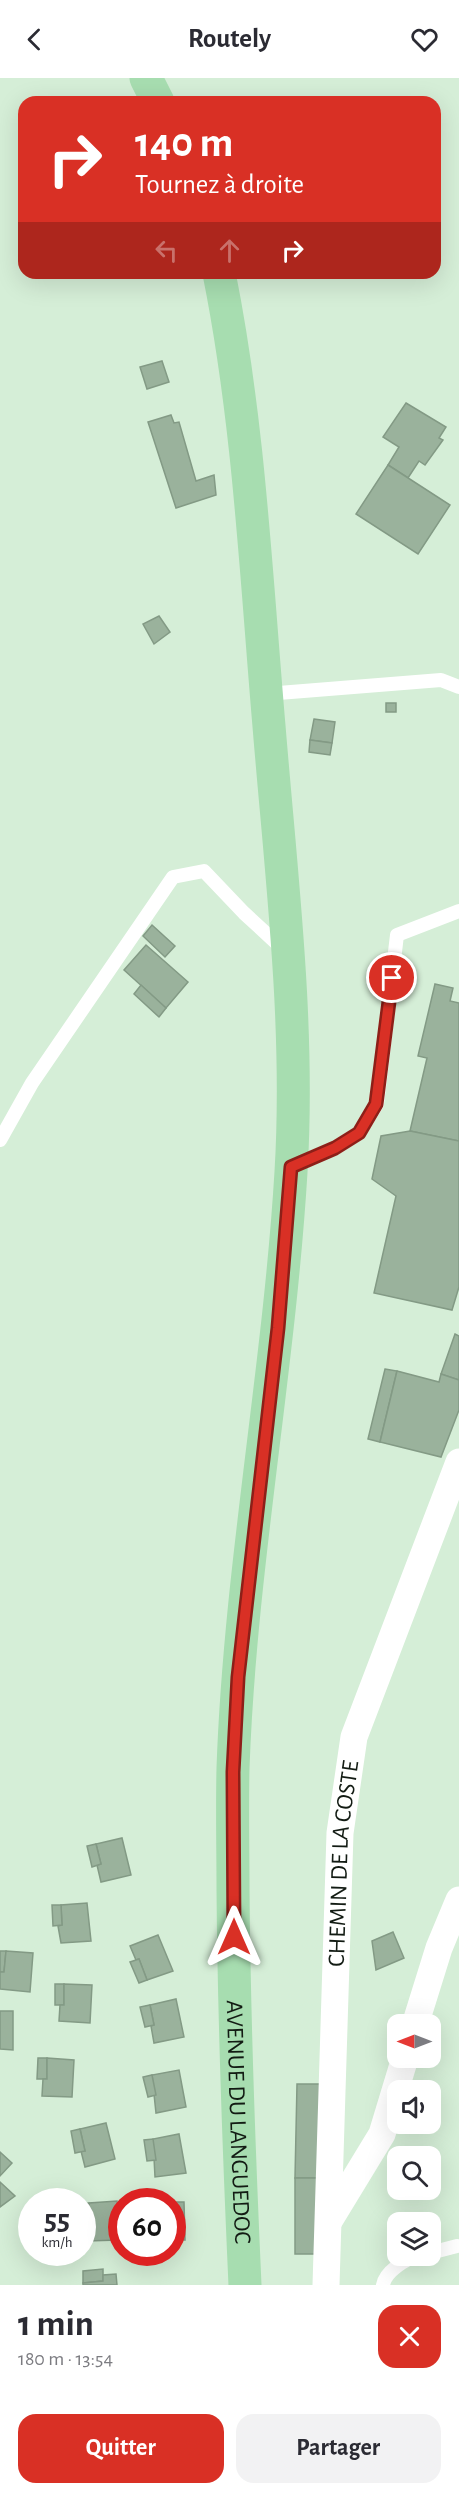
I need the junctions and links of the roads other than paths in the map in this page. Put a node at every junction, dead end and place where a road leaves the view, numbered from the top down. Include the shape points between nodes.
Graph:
1 (146, 78) edge
2 (155, 96) edge
3 (220, 279) edge
4 (459, 687) edge
5 (266, 694) junction
6 (459, 910) edge
7 (287, 952) junction
8 (0, 1140) edge
9 (291, 1167) junction
10 (459, 1462) edge
11 (459, 1900) edge
12 (419, 2014) edge
13 (402, 2068) edge
14 (328, 2222) junction
15 (457, 2246) dead end
16 (441, 2250) edge
17 (400, 2266) edge
18 (245, 2285) edge
19 (326, 2285) edge
20 (383, 2285) edge

1 - 2 main road
3 - 5 main road, AVENUE DU LANGUEDOC via 241,403
4 - 5 lane via 441,680
5 - 7 main road, AVENUE DU LANGUEDOC
6 - 9 lane via 397,936 376,1104 359,1133
7 - 8 lane via 204,871 173,877 32,1083
7 - 9 main road, AVENUE DU LANGUEDOC via 292,1057
9 - 18 main road, AVENUE DU LANGUEDOC via 278,1328 238,1677 233,1772 234,1978
10 - 14 street, CHEMIN DE LA COSTE via 354,1737 340,1833
11 - 12 street via 439,1948
13 - 14 street via 382,2134
14 - 19 street, CHEMIN DE LA COSTE
15 - 16 lane
17 - 20 lane via 384,2279

